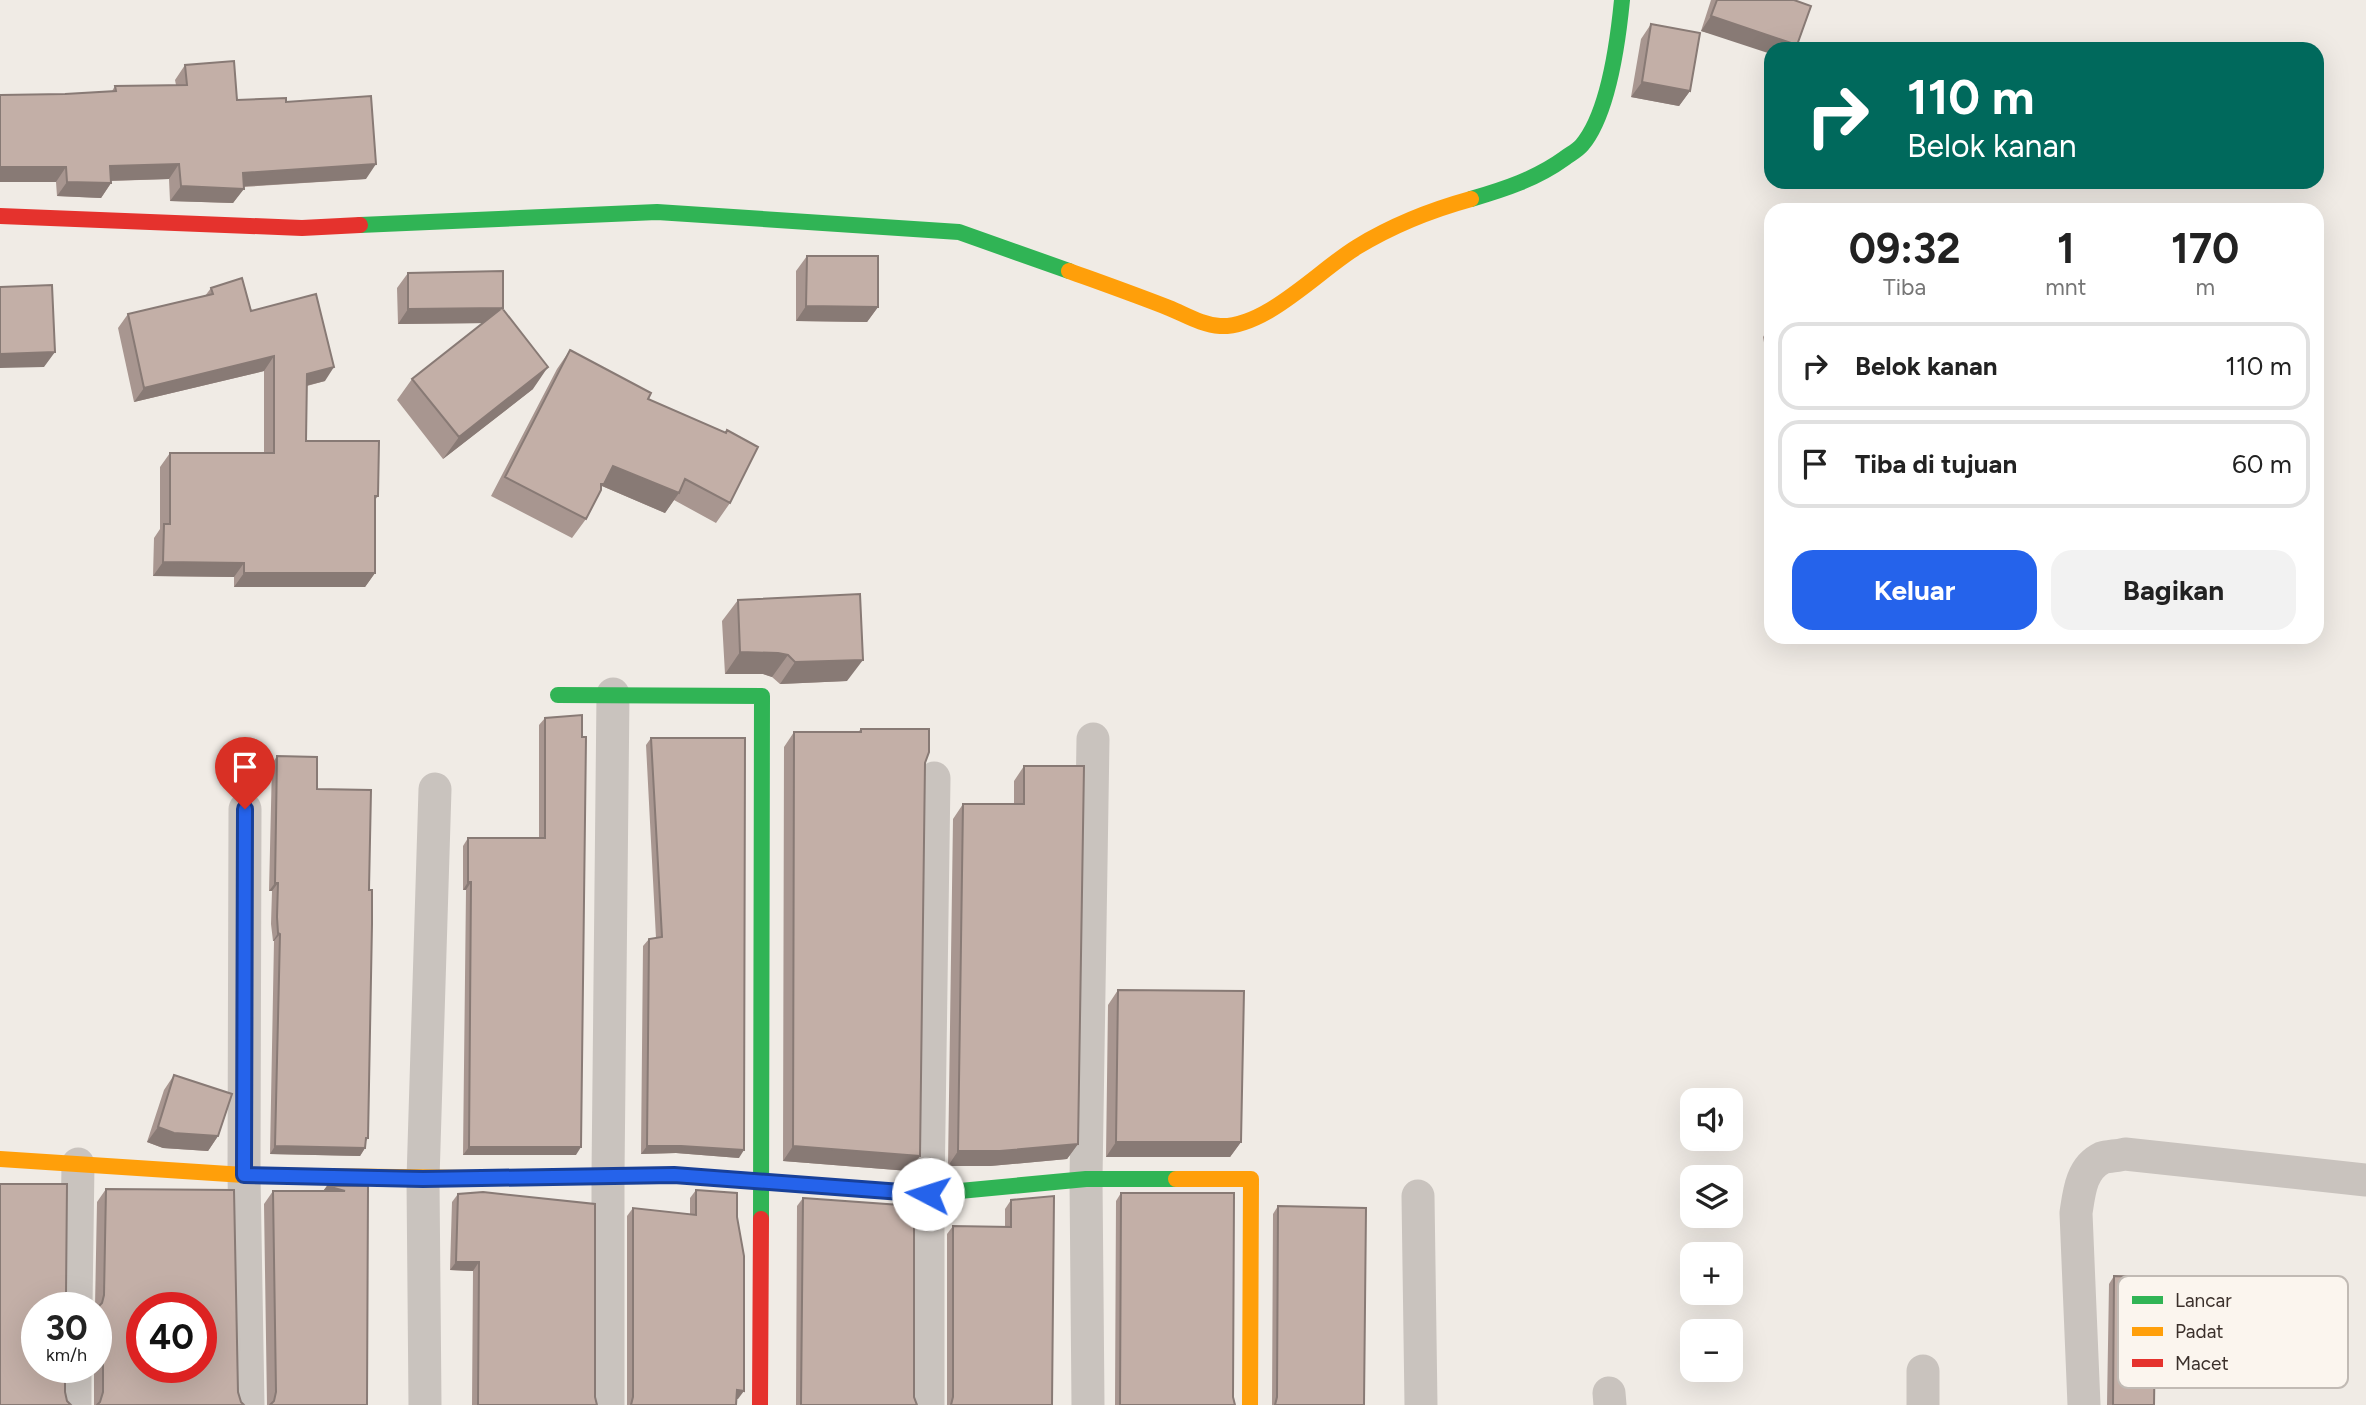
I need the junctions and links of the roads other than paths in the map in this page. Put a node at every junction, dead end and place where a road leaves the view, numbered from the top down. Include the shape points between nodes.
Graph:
1 (1622, 0) edge
2 (0, 216) edge
3 (613, 694) junction
4 (558, 695) dead end
5 (1093, 739) dead end
6 (934, 778) dead end
7 (435, 789) dead end
8 (245, 809) dead end
9 (0, 1159) edge
10 (78, 1164) junction
11 (244, 1175) junction
12 (608, 1175) junction
13 (423, 1179) junction
14 (1086, 1179) junction
15 (759, 1180) junction
16 (2366, 1181) edge
17 (928, 1194) junction
18 (1418, 1196) dead end
19 (76, 1292) edge
20 (1923, 1371) dead end
21 (75, 1383) edge
22 (75, 1405) edge
23 (248, 1405) edge
24 (425, 1405) edge
25 (608, 1405) edge
26 (760, 1405) edge
27 (928, 1405) edge
28 (1088, 1405) edge
29 (1250, 1405) edge
30 (1421, 1405) edge
31 (1923, 1405) edge
32 (2084, 1405) edge

1 - 2 street via 1602,103 1584,144 1553,169 1520,186 1424,214 1382,232 1257,318 1233,326 1196,320 959,232 657,212 302,228
3 - 4 street
3 - 12 street
3 - 15 street via 761,696
5 - 14 street
6 - 17 street
7 - 13 street
8 - 11 street
9 - 10 street
10 - 11 street
10 - 19 street
11 - 13 street
11 - 23 street
12 - 13 street
12 - 15 street
12 - 25 street
13 - 24 street
14 - 17 street
14 - 28 street
14 - 29 street via 1251,1180
15 - 17 street
15 - 26 street
16 - 32 street via 2125,1154 2102,1158 2086,1172 2076,1213
17 - 27 street
18 - 30 street
20 - 31 street
21 - 22 street

